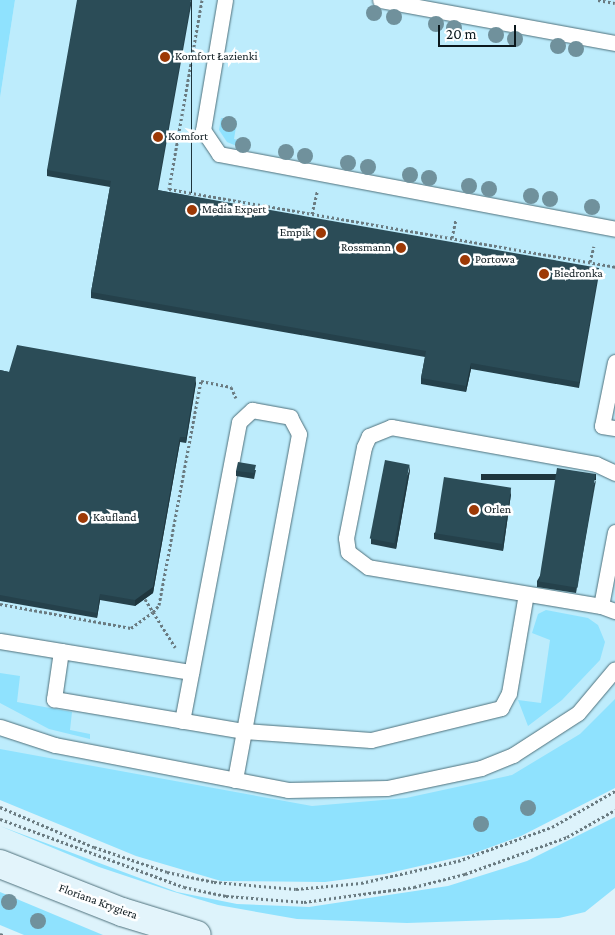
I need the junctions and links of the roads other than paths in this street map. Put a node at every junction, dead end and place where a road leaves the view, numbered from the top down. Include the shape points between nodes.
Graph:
1 (226, 0) edge
2 (380, 0) edge
3 (615, 43) edge
4 (615, 229) edge
5 (615, 362) edge
6 (609, 427) edge
7 (615, 473) edge
8 (615, 532) edge
9 (526, 594) junction
10 (608, 609) edge
11 (0, 640) edge
12 (61, 651) junction
13 (615, 669) edge
14 (191, 672) junction
15 (182, 721) junction
16 (0, 726) edge
17 (244, 730) junction
18 (235, 780) junction
19 (0, 864) edge
20 (0, 874) edge
21 (138, 935) edge
22 (197, 935) edge

1 - 4 lane via 203,130 220,154
2 - 3 lane
5 - 6 lane
7 - 9 lane via 596,464 392,427 369,436 346,538 354,560 368,567
8 - 10 lane
9 - 10 lane
9 - 17 lane via 509,693 501,708 371,740
11 - 12 lane
12 - 14 lane
12 - 15 lane via 54,700
13 - 18 lane via 604,687 572,718 546,737 481,768 387,788 334,792 288,790
14 - 15 lane
14 - 17 lane via 238,422 252,410 290,417 299,434
15 - 17 lane
16 - 18 lane via 55,745
17 - 18 lane
19 - 22 street, Floriana Krygiera via 122,912
20 - 21 street, Floriana Krygiera via 29,892

